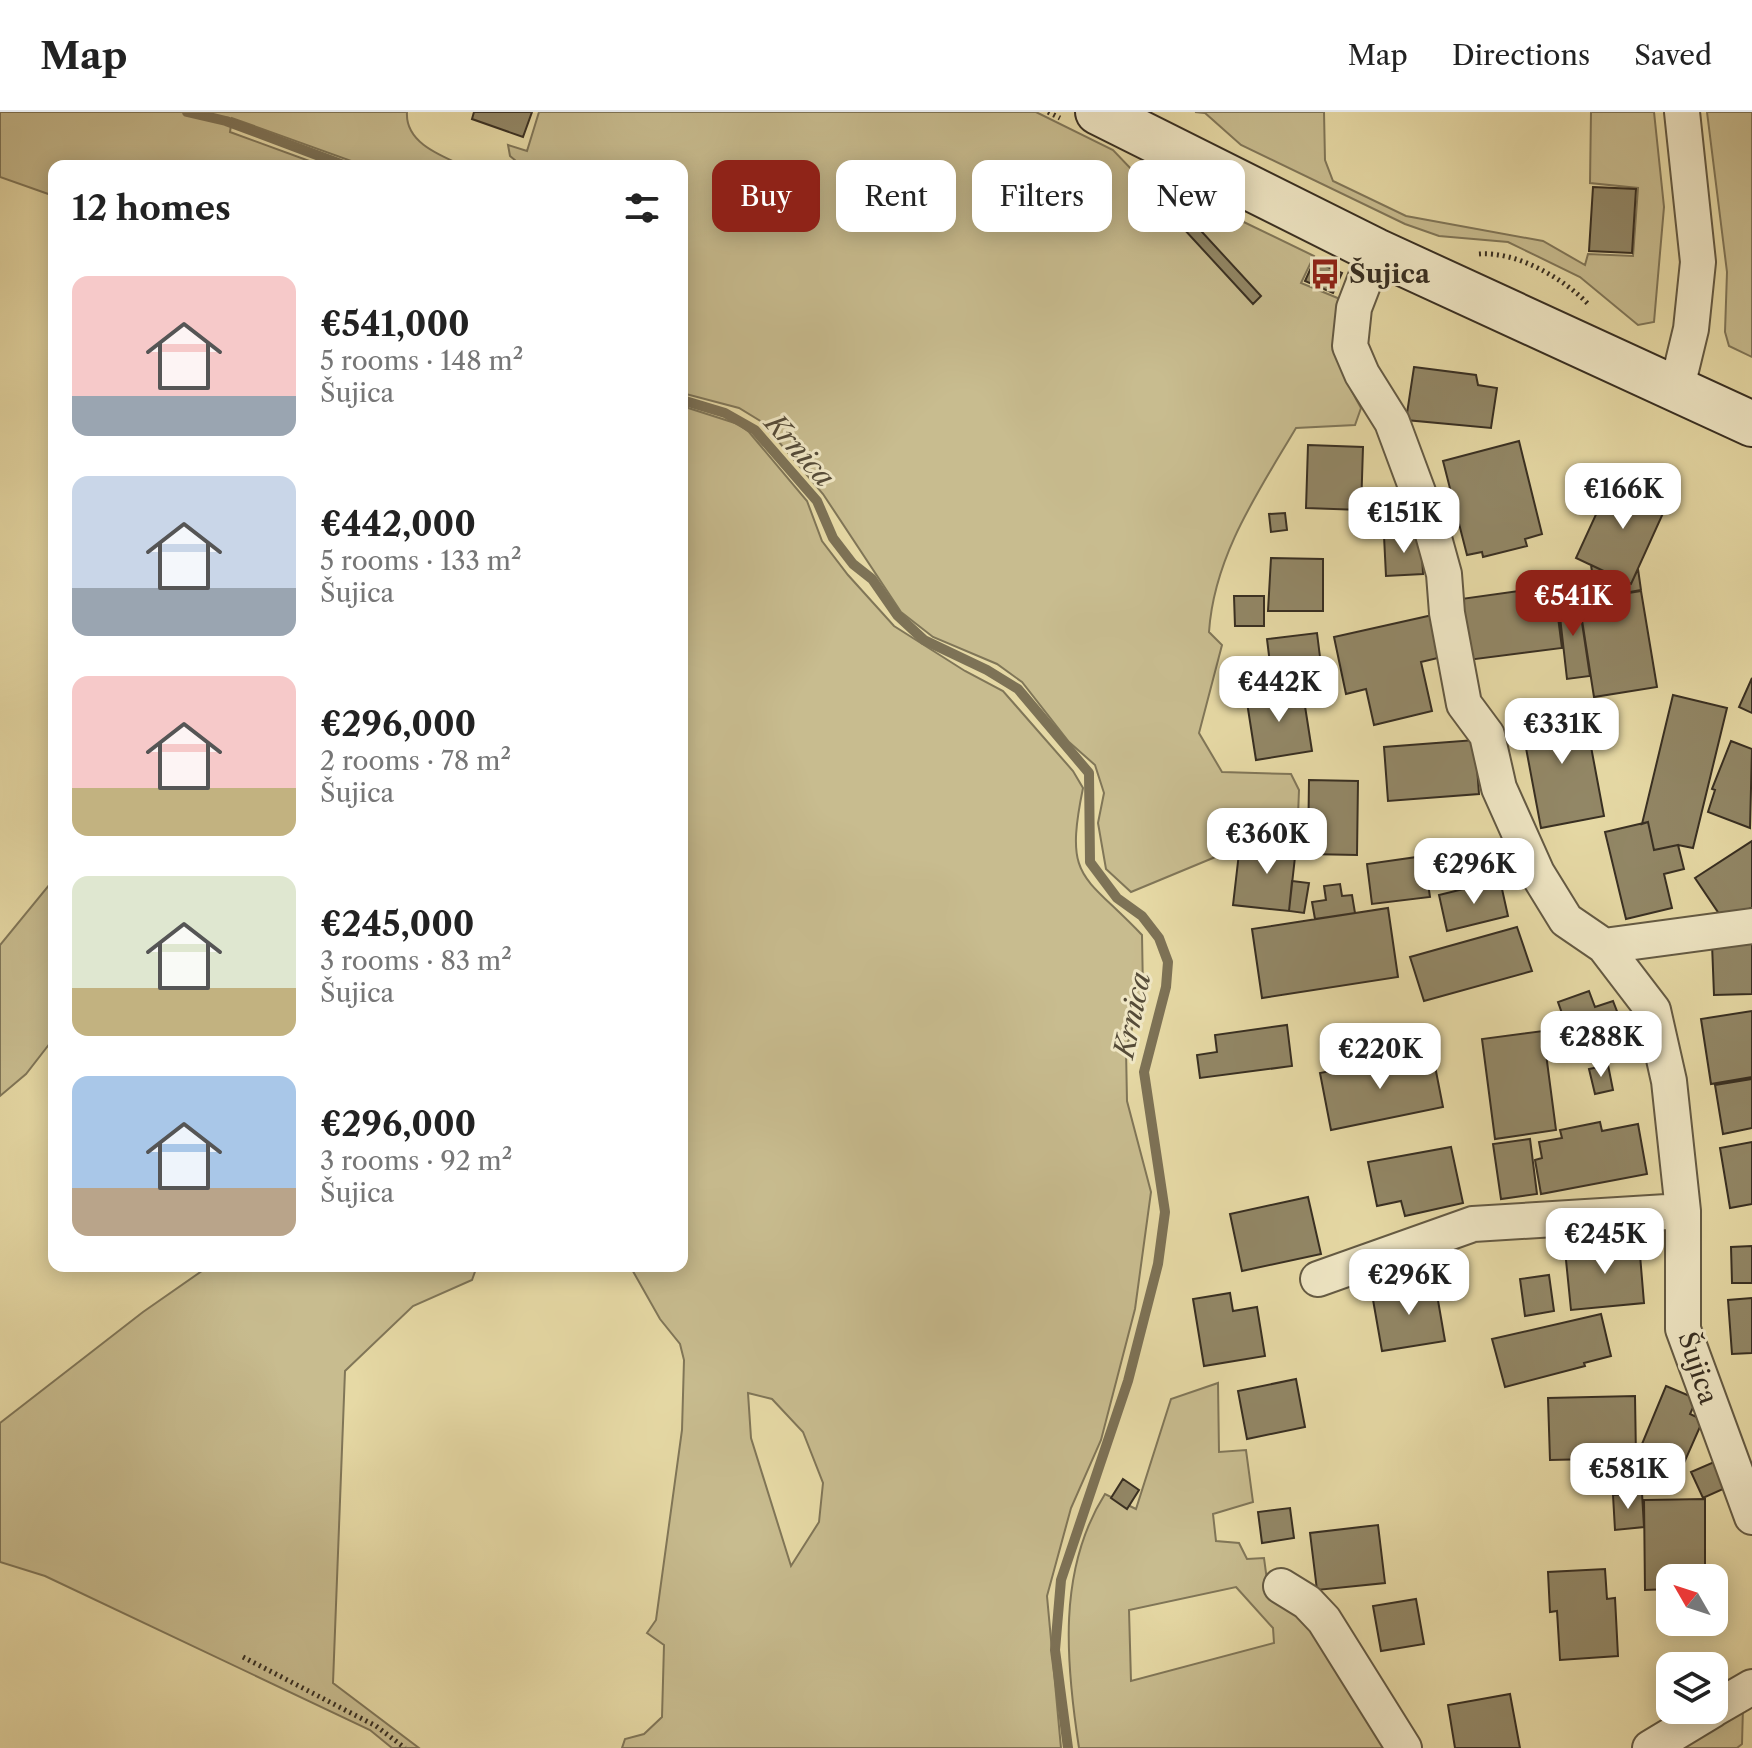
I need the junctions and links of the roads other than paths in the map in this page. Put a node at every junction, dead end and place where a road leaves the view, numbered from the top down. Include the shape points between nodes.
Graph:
1 (1098, 112) edge
2 (1682, 112) edge
3 (1376, 251) junction
4 (1676, 391) junction
5 (1752, 424) edge
6 (1752, 926) edge
7 (1604, 946) junction
8 (1683, 1211) junction
9 (1318, 1279) dead end
10 (1752, 1517) edge
11 (1281, 1586) dead end
12 (1752, 1687) edge
13 (1728, 1702) edge
14 (1690, 1724) edge
15 (1404, 1748) edge
16 (1650, 1748) edge

1 - 3 street
2 - 4 street via 1698,262 1691,329
3 - 4 street
3 - 7 street, Šujica via 1354,308 1350,346 1392,422 1431,527 1444,574 1464,704 1487,735 1499,788 1537,873 1566,920
4 - 5 street
6 - 7 street
7 - 8 street, Šujica via 1653,1010 1669,1081
8 - 9 street via 1473,1224
8 - 10 street, Šujica via 1683,1329
11 - 15 street via 1324,1620
12 - 13 street
14 - 16 street

